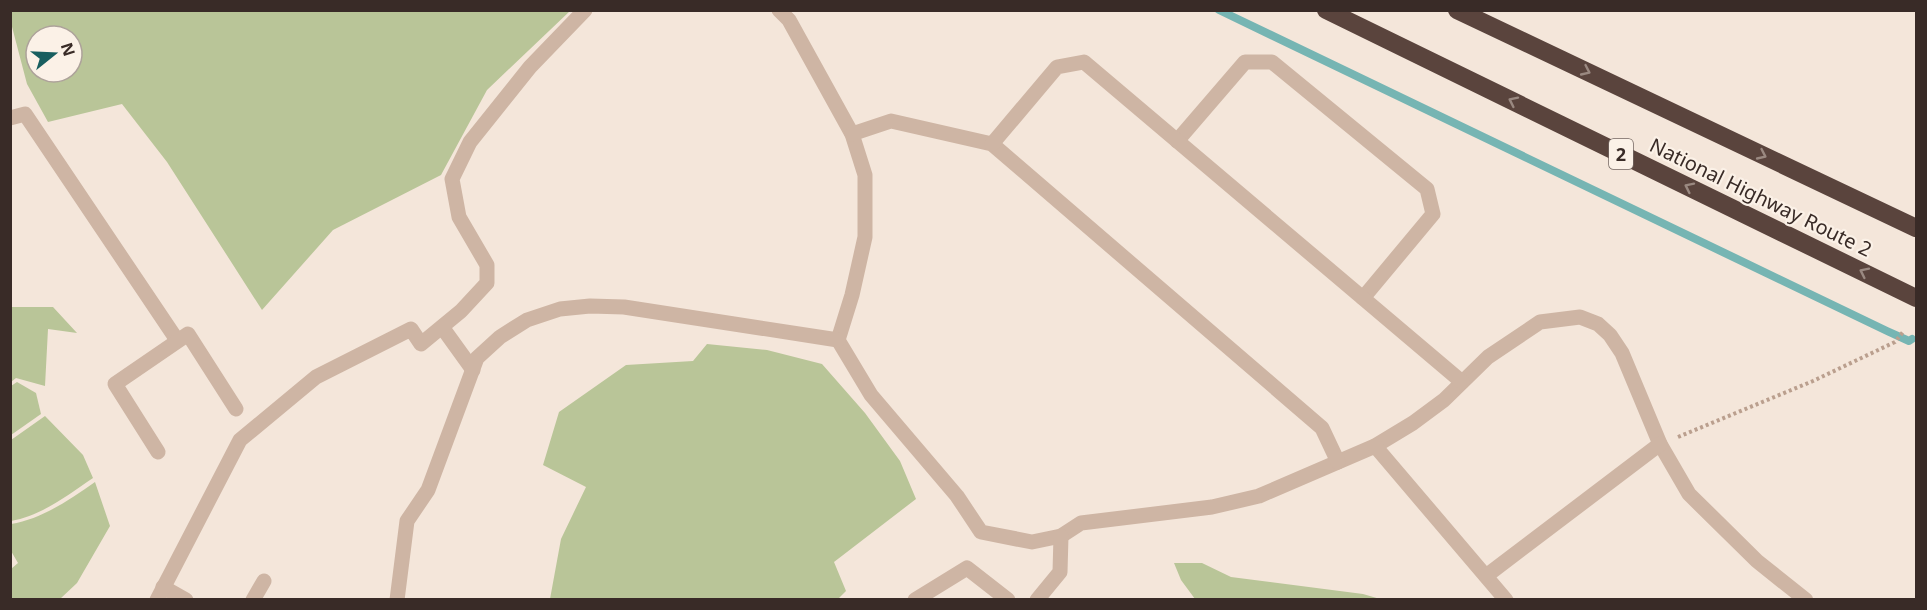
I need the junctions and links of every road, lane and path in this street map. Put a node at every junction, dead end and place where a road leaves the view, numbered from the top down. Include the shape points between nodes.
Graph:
1 (585, 10) edge
2 (779, 10) edge
3 (1326, 10) edge
4 (1460, 11) edge
5 (10, 118) edge
6 (852, 134) junction
7 (1178, 141) junction
8 (992, 144) junction
9 (1917, 228) edge
10 (1363, 298) junction
11 (1917, 298) edge
12 (442, 327) junction
13 (1903, 332) dead end
14 (177, 340) junction
15 (838, 340) junction
16 (473, 370) junction
17 (1462, 382) junction
18 (236, 410) dead end
19 (1660, 444) junction
20 (1375, 446) junction
21 (158, 452) dead end
22 (1338, 462) junction
23 (1061, 536) junction
24 (1486, 576) junction
25 (264, 581) dead end
26 (160, 593) edge
27 (186, 600) edge
28 (253, 600) edge
29 (398, 600) edge
30 (915, 600) edge
31 (1008, 600) edge
32 (1037, 600) edge
33 (1506, 600) edge
34 (1806, 600) edge

1 - 12 street via 530,67 476,134 452,179 459,217 487,265 487,283
2 - 6 street via 789,20
11 -> 3 highway, National Highway Route 2 / 2
4 -> 9 highway, National Highway Route 2
5 - 14 street via 25,114
6 - 8 street via 891,121
6 - 15 street via 865,175 865,237
7 - 8 street via 1084,62 1057,67
7 - 10 street
7 - 10 street via 1245,62 1272,62 1427,189 1433,214
8 - 22 street via 1322,428
10 - 17 street
12 - 16 street
12 - 26 street via 421,344 411,329 316,377 240,440
13 - 19 path via 1894,342 1813,381
14 - 18 street via 188,334
14 - 21 street via 115,384
15 - 16 street via 590,306 560,309 527,320 477,358
15 - 23 street via 871,395 957,496 981,532 1032,542
16 - 29 street via 428,490 407,521
17 - 19 street via 1488,357 1540,322 1580,317 1598,324 1622,353
17 - 20 street via 1413,423
19 - 24 street
19 - 34 street via 1689,494 1757,561
20 - 22 street
20 - 24 street
22 - 23 street via 1259,496 1212,507 1081,523
23 - 32 street via 1060,572
24 - 33 street
25 - 28 street
26 - 27 street
30 - 31 street via 967,568

